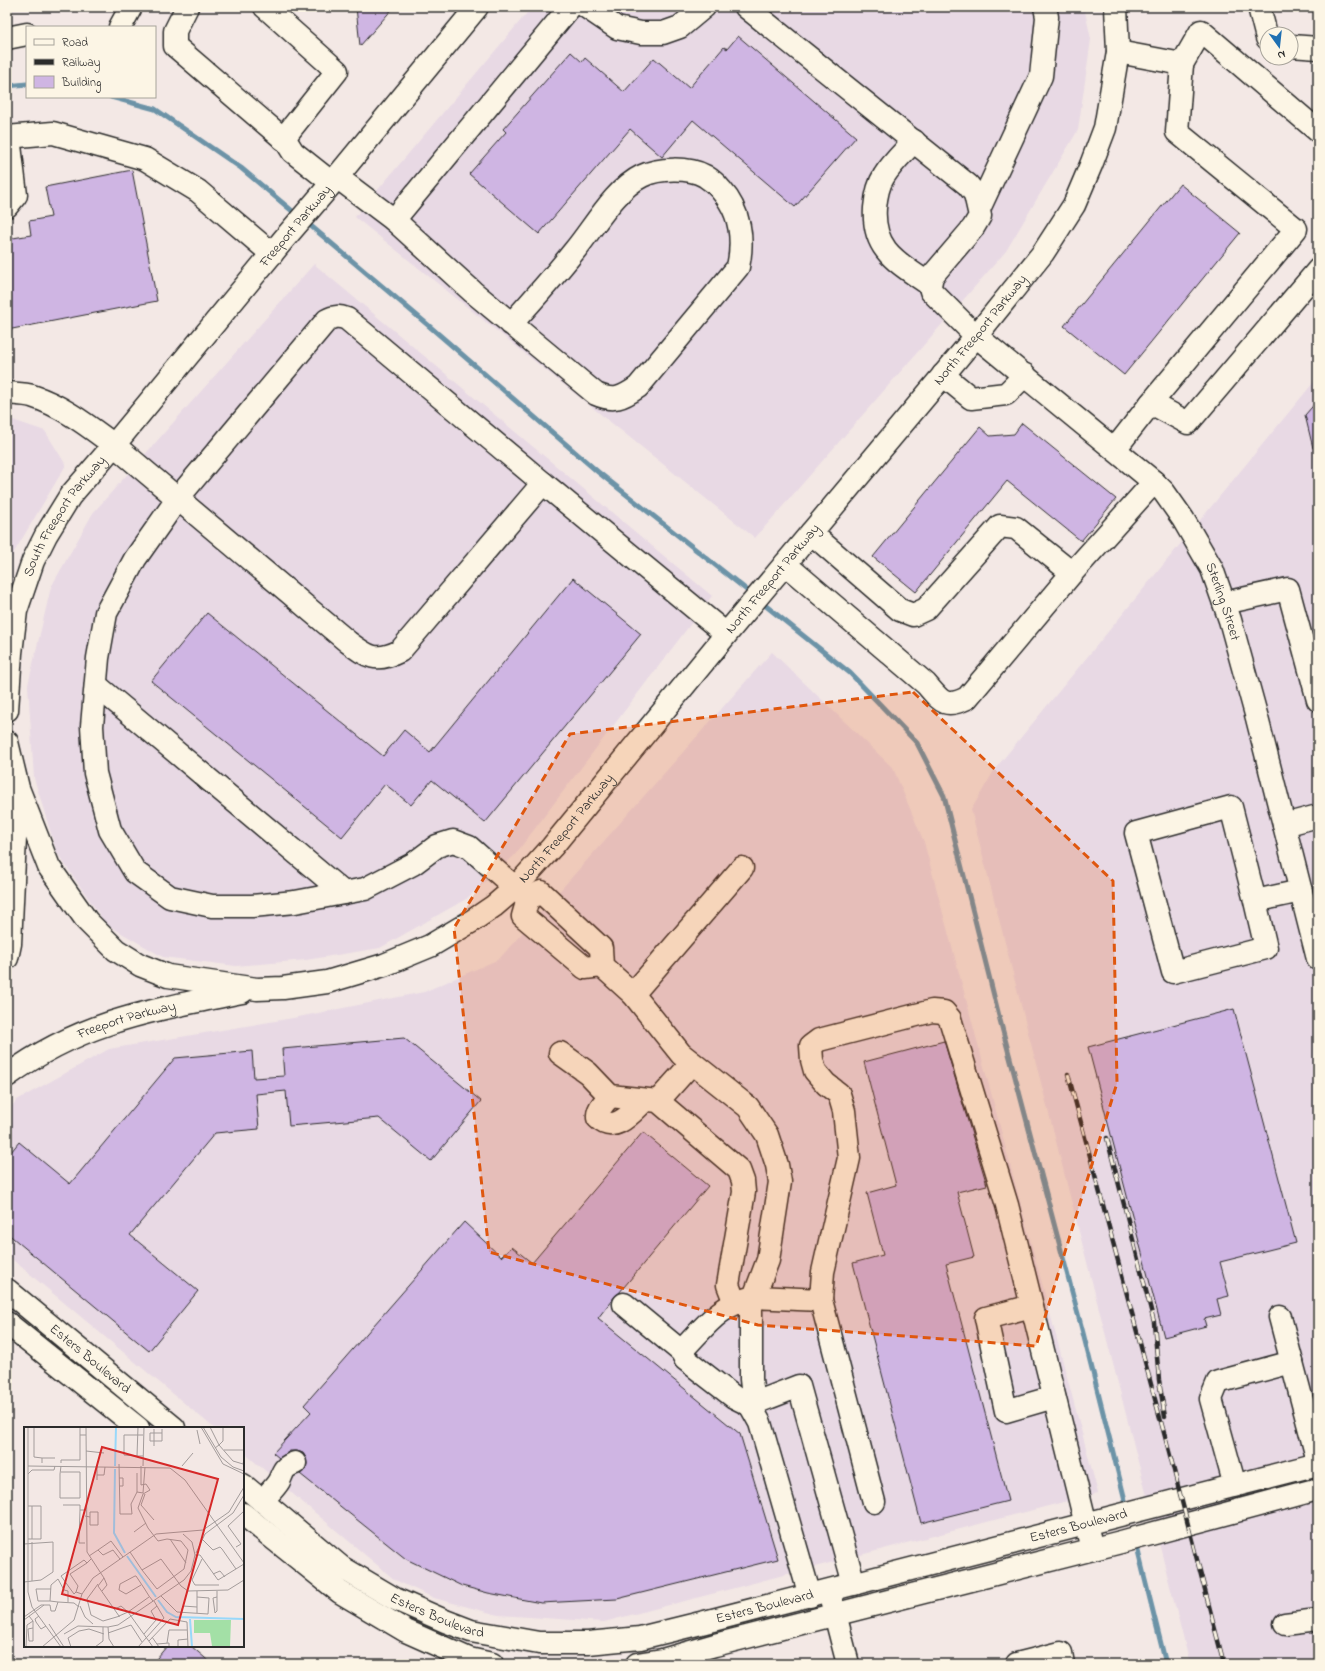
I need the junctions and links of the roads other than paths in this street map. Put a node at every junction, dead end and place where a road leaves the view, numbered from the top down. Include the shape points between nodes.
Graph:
1 (131, 7) edge
2 (187, 7) edge
3 (265, 7) edge
4 (477, 7) edge
5 (570, 7) edge
6 (586, 7) edge
7 (704, 7) edge
8 (746, 7) edge
9 (1045, 7) edge
10 (1116, 7) edge
11 (1259, 7) edge
12 (121, 26) edge
13 (1264, 26) edge
14 (26, 34) edge
15 (7, 38) edge
16 (1299, 47) edge
17 (1318, 48) edge
18 (1118, 52) junction
19 (1182, 64) junction
20 (1318, 131) edge
21 (8, 137) edge
22 (283, 139) junction
23 (914, 141) junction
24 (334, 180) junction
25 (7, 206) edge
26 (979, 209) junction
27 (394, 220) junction
28 (278, 246) junction
29 (1318, 270) edge
30 (930, 285) junction
31 (511, 324) junction
32 (976, 336) junction
33 (943, 375) junction
34 (1025, 375) junction
35 (7, 393) edge
36 (1151, 404) junction
37 (114, 445) junction
38 (1115, 449) junction
39 (1154, 482) junction
40 (543, 483) junction
41 (178, 498) junction
42 (811, 533) junction
43 (785, 564) junction
44 (1072, 573) junction
45 (1224, 604) junction
46 (729, 630) junction
47 (96, 684) junction
48 (1318, 700) edge
49 (7, 710) edge
50 (7, 742) edge
51 (12, 790) edge
52 (1318, 816) edge
53 (1284, 825) junction
54 (742, 868) dead end
55 (1301, 891) junction
56 (344, 893) junction
57 (521, 893) junction
58 (1255, 901) junction
59 (1318, 957) edge
60 (7, 958) edge
61 (602, 966) junction
62 (257, 988) junction
63 (633, 994) junction
64 (560, 1053) dead end
65 (692, 1063) junction
66 (7, 1076) edge
67 (610, 1096) junction
68 (652, 1100) junction
69 (7, 1290) edge
70 (745, 1300) junction
71 (820, 1300) junction
72 (624, 1304) dead end
73 (1032, 1306) junction
74 (1280, 1317) dead end
75 (7, 1323) edge
76 (682, 1352) junction
77 (1292, 1362) junction
78 (1054, 1397) junction
79 (750, 1405) junction
80 (137, 1427) edge
81 (173, 1427) edge
82 (1318, 1461) edge
83 (1318, 1464) edge
84 (279, 1481) dead end
85 (244, 1486) edge
86 (1235, 1486) junction
87 (1318, 1489) edge
88 (262, 1501) junction
89 (874, 1502) dead end
90 (244, 1515) edge
91 (1086, 1523) junction
92 (1092, 1549) junction
93 (854, 1584) junction
94 (820, 1593) junction
95 (835, 1615) junction
96 (1318, 1620) edge
97 (1285, 1624) dead end
98 (492, 1664) edge
99 (637, 1664) edge
100 (848, 1664) edge
101 (1017, 1664) edge
102 (1064, 1664) edge

1 - 12 main road
2 - 22 main road via 175,31 175,46
3 - 22 main road via 337,71
4 - 24 main road, Freeport Parkway
5 - 27 main road
6 - 7 main road via 617,28 641,34 663,34 680,26
8 - 23 main road
9 - 26 main road via 1047,17 1040,76
10 - 18 main road, North Freeport Parkway
11 - 13 main road
14 - 15 main road
16 - 17 main road
18 - 19 main road
18 - 32 main road, North Freeport Parkway via 1105,128 1074,205 1042,253
19 - 20 main road via 1201,31
19 - 36 main road via 1177,132 1296,229
21 - 25 main road via 16,195
21 - 28 main road via 53,133 145,159 198,191
22 - 24 main road via 294,152
23 - 26 main road via 968,185 975,194
23 - 30 main road, Sterling Street via 883,177 876,194 875,218 878,240 893,258
24 - 27 main road
24 - 28 main road, Freeport Parkway
26 - 30 main road via 980,216 973,228 932,276
27 - 31 main road
28 - 37 main road, Freeport Parkway
29 - 36 main road via 1188,423
30 - 32 main road, Sterling Street via 931,291
31 - 31 main road via 596,394 606,399 628,395 638,387 738,267 741,240 738,220 731,204 720,189 704,176 686,170 664,170 642,176 617,197
32 - 33 main road, North Freeport Parkway
32 - 34 main road, Sterling Street
33 - 34 main road via 971,398 1006,394
33 - 42 main road, North Freeport Parkway
34 - 38 main road, Sterling Street
35 - 37 main road via 30,396 54,404
36 - 38 main road
37 - 41 main road
37 - 49 main road, South Freeport Parkway via 70,496 33,561 16,611
38 - 39 main road, Sterling Street
39 - 44 main road
39 - 45 main road, Sterling Street via 1183,520 1208,563
40 - 41 main road via 400,651 387,658 370,657 354,646
40 - 41 main road via 348,319 334,316
40 - 46 main road
41 - 47 main road via 135,559 106,613
42 - 43 main road, North Freeport Parkway
42 - 44 main road via 900,610 913,615 926,609 1000,526 1016,528
43 - 44 main road via 926,684 942,702 955,704 967,698
43 - 46 main road, North Freeport Parkway
45 - 48 main road via 1288,589
45 - 53 main road, Sterling Street
46 - 57 main road, North Freeport Parkway via 552,847
47 - 56 main road
47 - 56 main road via 92,726 96,773 110,830 135,872 170,897 212,906 295,902
50 - 51 main road
51 - 60 main road via 10,944
51 - 62 main road via 49,867 87,921 116,950 140,965 168,976
52 - 53 main road
53 - 55 main road, Sterling Street
54 - 63 main road
55 - 58 main road
55 - 59 main road, Sterling Street
56 - 57 main road via 365,889 413,864 438,846 453,841 469,847
57 - 61 main road via 541,892 601,948
57 - 61 main road via 523,916 585,968
57 - 62 main road, North Freeport Parkway via 494,906 430,946 384,965 327,982 283,988
58 - 58 main road via 1231,807 1136,833 1173,972 1266,948
61 - 63 main road
62 - 66 main road, Freeport Parkway via 159,1009 90,1029 25,1062
63 - 65 main road via 681,1054
64 - 67 main road via 588,1073
65 - 68 main road
65 - 70 main road via 748,1107 767,1135 777,1165 780,1182 768,1260
67 - 68 main road
67 - 68 main road via 597,1113 598,1118 608,1125 621,1122
68 - 70 main road via 739,1170 744,1181 744,1192 728,1285
69 - 81 main road, Esters Boulevard
70 - 71 main road
70 - 76 main road via 720,1310
70 - 79 main road via 751,1304 753,1397
71 - 73 main road via 848,1158 844,1111 839,1094 815,1071 811,1046 819,1040 932,1011 944,1012 950,1020 1007,1205
71 - 89 main road
72 - 76 main road
73 - 78 main road
73 - 78 main road via 986,1318 1006,1411
74 - 77 main road
75 - 80 main road, Esters Boulevard
76 - 79 main road via 685,1359 734,1397
77 - 82 main road
77 - 86 main road via 1218,1382 1211,1399
78 - 91 main road
79 - 93 main road via 799,1386
79 - 94 main road via 760,1423
83 - 86 main road, Esters Boulevard
84 - 88 main road
85 - 88 main road, Esters Boulevard
86 - 91 main road, Esters Boulevard
87 - 92 main road, Esters Boulevard
88 - 94 main road, Esters Boulevard via 341,1566 395,1599 471,1630 539,1643 588,1643 640,1638
90 - 98 main road, Esters Boulevard via 340,1592 406,1631 469,1659
91 - 92 main road
91 - 93 main road, Esters Boulevard
92 - 95 main road, Esters Boulevard
93 - 94 main road, Esters Boulevard
94 - 95 main road
95 - 99 main road, Esters Boulevard via 662,1660
95 - 100 main road
96 - 97 main road
101 - 102 main road via 1061,1653

